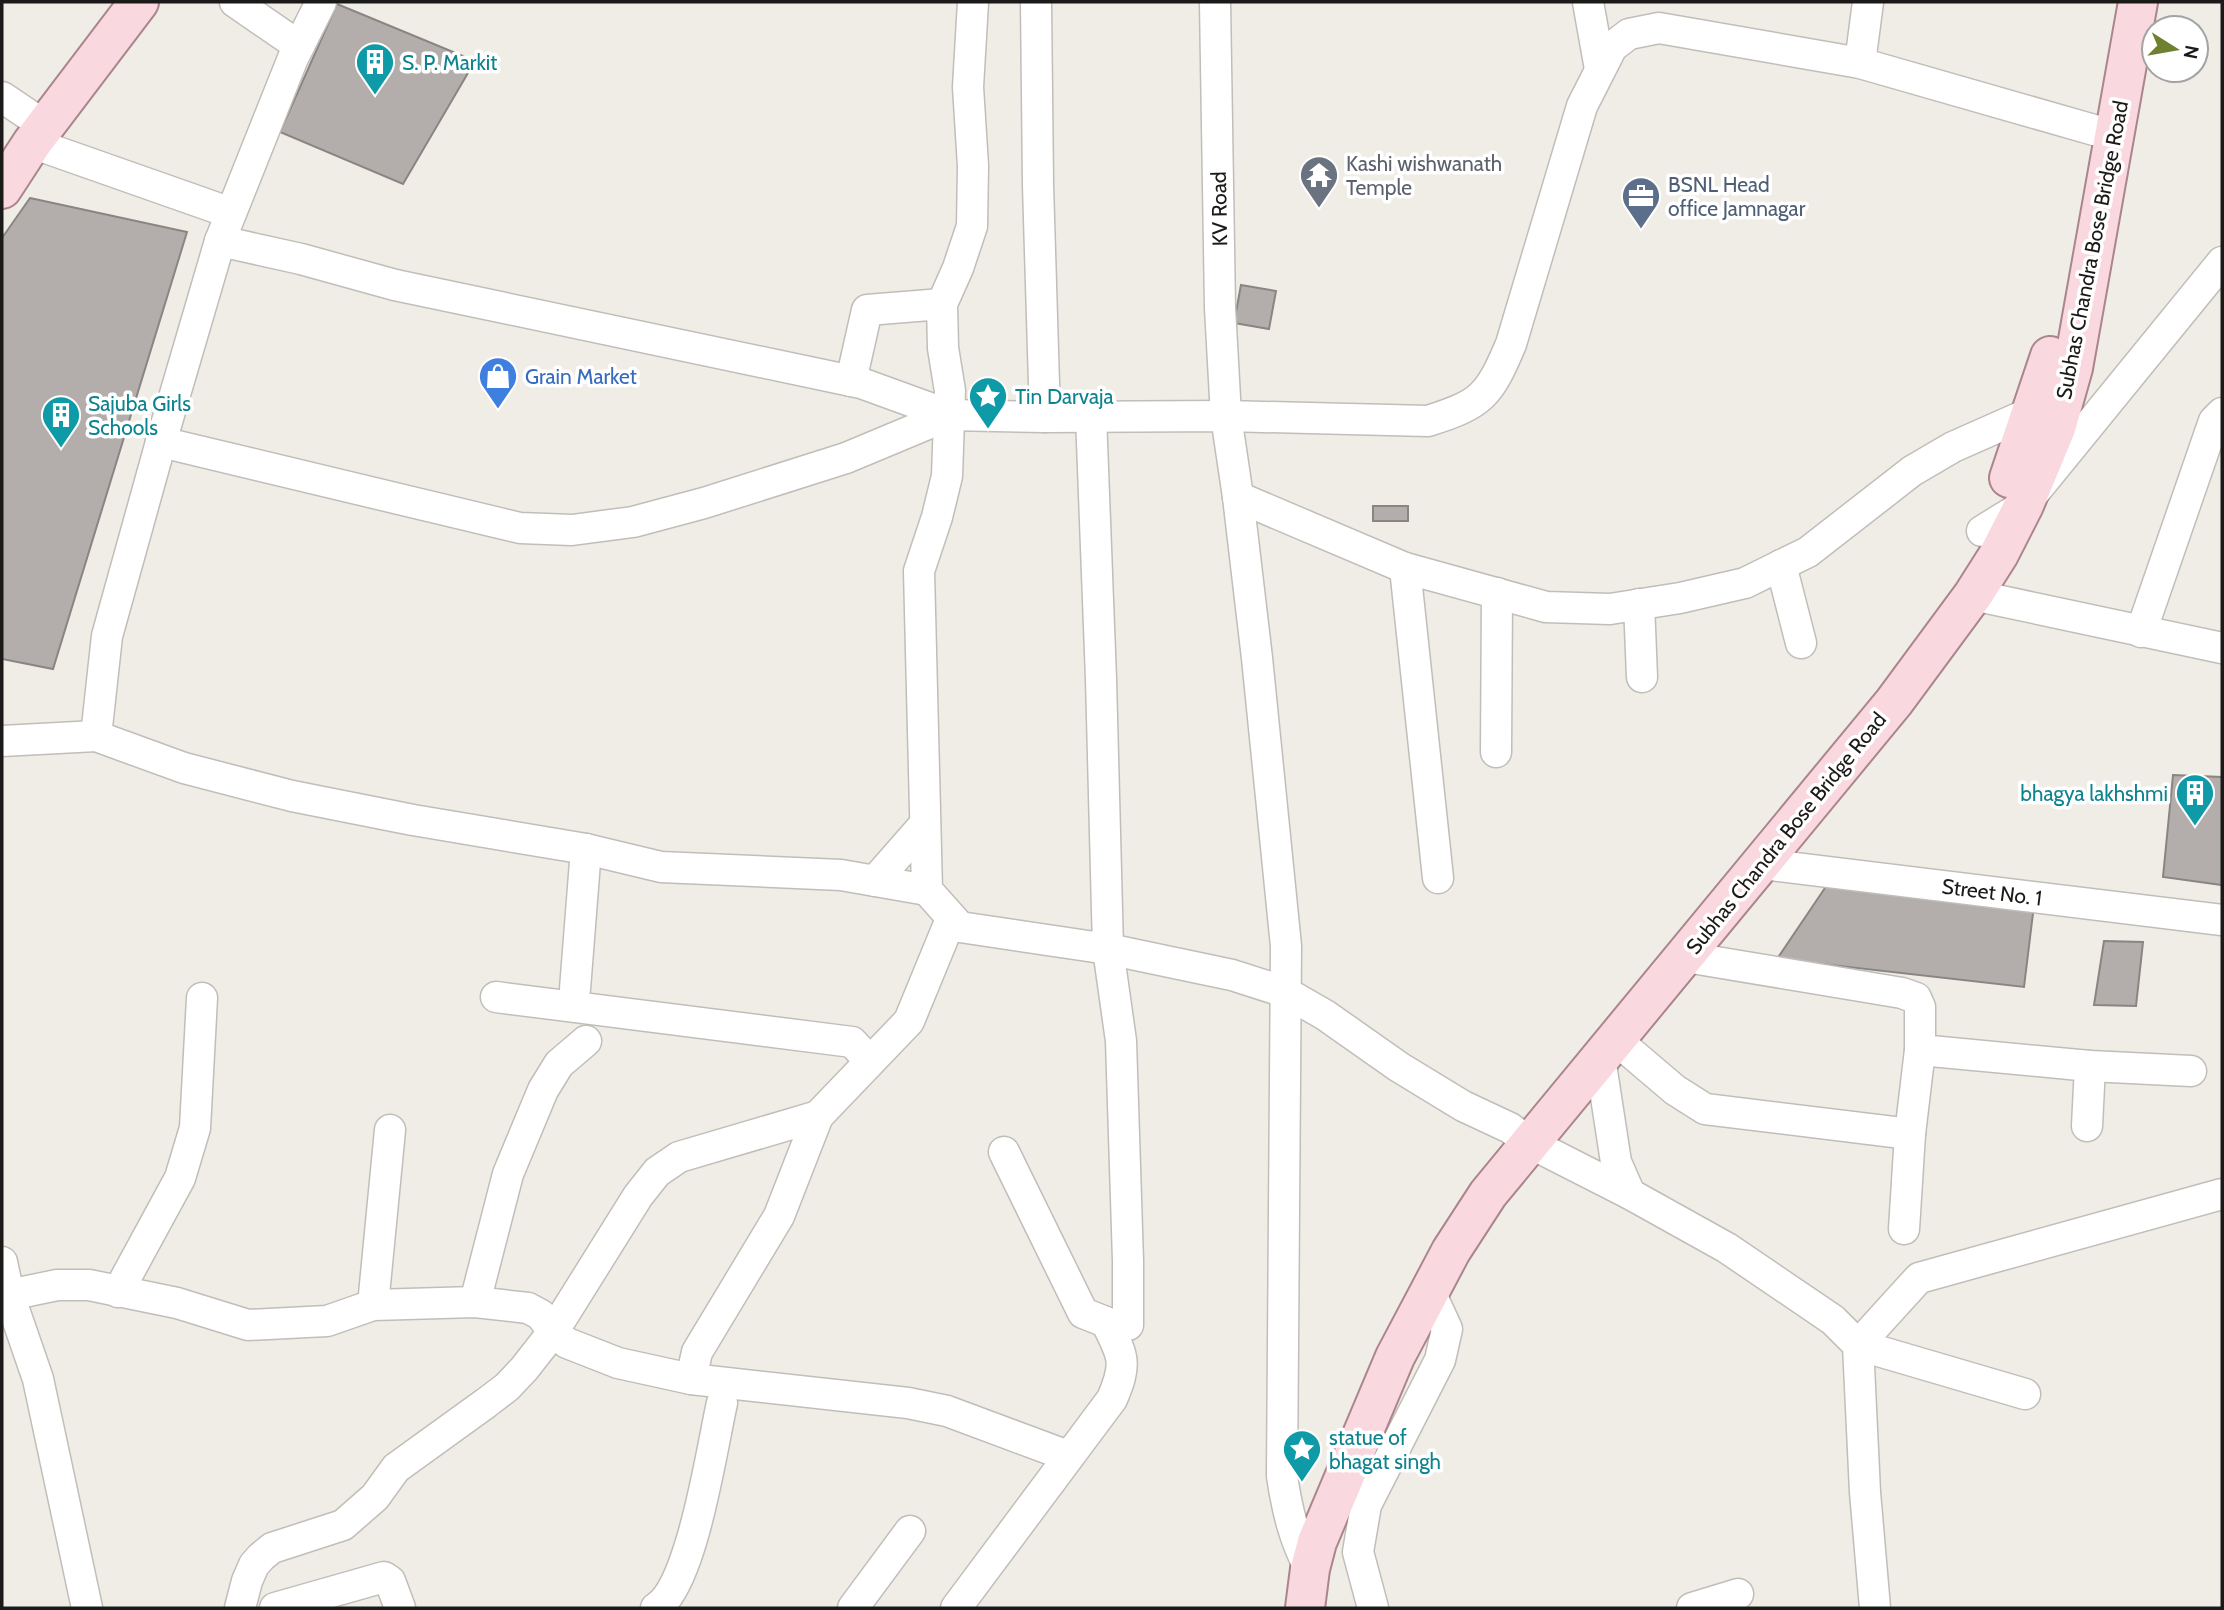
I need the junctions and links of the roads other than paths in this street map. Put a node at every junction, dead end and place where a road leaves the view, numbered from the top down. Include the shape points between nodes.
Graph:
1 (139, 2) edge
2 (235, 2) edge
3 (321, 2) edge
4 (973, 2) edge
5 (1036, 2) edge
6 (1215, 2) edge
7 (1588, 2) edge
8 (1868, 2) edge
9 (2117, 2) edge
10 (2138, 2) edge
11 (299, 47) junction
12 (1860, 63) junction
13 (1600, 69) junction
14 (2, 97) edge
15 (2094, 130) junction
16 (39, 135) junction
17 (2, 189) edge
18 (231, 213) junction
19 (220, 241) junction
20 (2222, 262) edge
21 (942, 304) junction
22 (850, 381) junction
23 (2032, 412) junction
24 (2222, 413) edge
25 (949, 415) junction
26 (1091, 416) junction
27 (1226, 416) junction
28 (1045, 417) junction
29 (161, 442) junction
30 (1238, 497) junction
31 (2024, 505) junction
32 (1982, 531) junction
33 (1781, 565) junction
34 (1405, 568) junction
35 (1497, 593) junction
36 (1973, 595) junction
37 (1639, 604) junction
38 (2141, 632) junction
39 (1801, 643) dead end
40 (2222, 648) edge
41 (1642, 677) dead end
42 (96, 736) junction
43 (2, 741) edge
44 (1496, 752) dead end
45 (925, 824) junction
46 (586, 849) junction
47 (1762, 864) junction
48 (1438, 878) dead end
49 (875, 881) junction
50 (926, 890) junction
51 (951, 919) junction
52 (2222, 920) edge
53 (1108, 949) junction
54 (1686, 957) junction
55 (1285, 992) junction
56 (496, 997) dead end
57 (202, 998) dead end
58 (572, 998) junction
59 (586, 1041) dead end
60 (1608, 1048) junction
61 (1920, 1051) junction
62 (870, 1061) junction
63 (559, 1064) junction
64 (2090, 1066) junction
65 (2191, 1070) dead end
66 (818, 1116) junction
67 (2087, 1126) dead end
68 (390, 1130) dead end
69 (1910, 1134) junction
70 (1519, 1135) junction
71 (1004, 1152) dead end
72 (1630, 1194) junction
73 (2222, 1194) edge
74 (1904, 1229) dead end
75 (2, 1262) edge
76 (118, 1292) junction
77 (1430, 1292) junction
78 (8, 1302) edge
79 (475, 1302) junction
80 (373, 1305) junction
81 (1128, 1325) dead end
82 (553, 1332) junction
83 (1858, 1345) junction
84 (691, 1379) junction
85 (2025, 1394) dead end
86 (722, 1403) dead end
87 (1069, 1456) junction
88 (910, 1531) dead end
89 (1304, 1557) junction
90 (1738, 1594) dead end
91 (86, 1608) edge
92 (240, 1608) edge
93 (275, 1608) edge
94 (400, 1608) edge
95 (656, 1608) edge
96 (853, 1608) edge
97 (956, 1608) edge
98 (1286, 1608) edge
99 (1305, 1608) edge
100 (1373, 1608) edge
101 (1692, 1608) edge
102 (1875, 1608) edge

1 - 16 main road
2 - 11 street
3 - 11 street
4 - 21 street via 968,87 972,226
5 - 28 street
6 - 27 street, KV Road
7 - 13 street
8 - 12 street
9 - 15 main road, Subhas Chandra Bose Bridge Road
10 - 31 main road, Subhas Chandra Bose Bridge Road via 2073,368 2056,428
11 - 18 street
12 - 13 street via 1660,28 1629,34 1612,47
12 - 15 street
13 - 27 street via 1581,106 1511,344 1483,396 1460,411 1429,421
14 - 16 street
15 - 23 main road, Subhas Chandra Bose Bridge Road via 2053,348
16 - 17 main road
16 - 18 street
18 - 19 street
19 - 22 street via 434,294
19 - 29 street
20 - 31 street
21 - 22 street via 867,310
21 - 25 street
22 - 25 street
23 - 32 main road, Subhas Chandra Bose Bridge Road via 2001,498
23 - 33 street via 1922,465 1808,552
24 - 38 street via 2214,421
25 - 28 street
25 - 29 street via 846,458 704,503 633,522 572,530 520,528
25 - 45 street via 947,476 919,571
26 - 27 street
26 - 28 street
26 - 53 street
27 - 30 street, KV Road
29 - 42 street via 107,636
30 - 34 street
30 - 55 street, KV Road via 1284,921
31 - 32 street
31 - 36 main road, Subhas Chandra Bose Bridge Road
32 - 70 main road, Subhas Chandra Bose Bridge Road via 1962,568 1882,676
33 - 37 street via 1745,583
33 - 39 street
34 - 35 street
34 - 48 street
35 - 37 street via 1557,608 1610,609
35 - 44 street
36 - 38 street
36 - 47 main road, Subhas Chandra Bose Bridge Road via 1894,702
37 - 41 street
38 - 40 street
42 - 43 street
42 - 46 street via 184,768 292,796
45 - 49 street
45 - 50 street
46 - 49 street via 661,867 841,875
46 - 58 street
47 - 52 street, Street No. 1
47 - 54 main road, Subhas Chandra Bose Bridge Road
49 - 50 street
50 - 51 street
51 - 53 street via 960,927
51 - 62 street via 909,1021
53 - 55 street via 1232,975
53 - 81 street via 1121,1041
54 - 60 main road, Subhas Chandra Bose Bridge Road
54 - 61 street via 1910,995 1920,1007
55 - 70 street via 1452,1100
55 - 89 street, KV Road via 1282,1476 1287,1514
56 - 58 street
57 - 76 street via 195,1128 180,1178
58 - 62 street via 852,1042
58 - 63 street
59 - 63 street
60 - 69 street via 1705,1109
60 - 70 main road, Subhas Chandra Bose Bridge Road
60 - 72 street via 1616,1162
61 - 64 street
61 - 69 street
62 - 66 street
63 - 79 street via 543,1090 508,1174
64 - 65 street
64 - 67 street
66 - 82 street via 679,1157 657,1172
66 - 84 street via 779,1216 697,1352
68 - 80 street
69 - 74 street
70 - 72 street
70 - 77 main road, Subhas Chandra Bose Bridge Road
70 - 89 main road, Subhas Chandra Bose Bridge Road via 1469,1179 1414,1272 1324,1472
71 - 87 street via 1083,1313 1106,1322 1123,1356 1121,1378 1112,1399
72 - 83 street via 1727,1248 1833,1320
73 - 83 street via 1919,1278
75 - 78 street
76 - 78 street via 57,1285
76 - 80 street via 177,1303 248,1325 327,1321
77 - 89 main road, Subhas Chandra Bose Bridge Road via 1395,1357 1317,1542
77 - 100 street via 1447,1329 1440,1360 1366,1505 1358,1552
78 - 91 street via 38,1379
79 - 80 street
79 - 82 street via 535,1311
82 - 84 street via 566,1343 618,1363
82 - 92 street via 507,1387 396,1468 374,1497 343,1525 272,1548 261,1557 247,1581
83 - 85 street
83 - 102 street
84 - 87 street via 947,1411
86 - 95 street via 691,1546 680,1578
87 - 97 street
88 - 96 street
89 - 98 main road, Subhas Chandra Bose Bridge Road
89 - 99 main road, Subhas Chandra Bose Bridge Road
90 - 101 street
93 - 94 street via 384,1577

